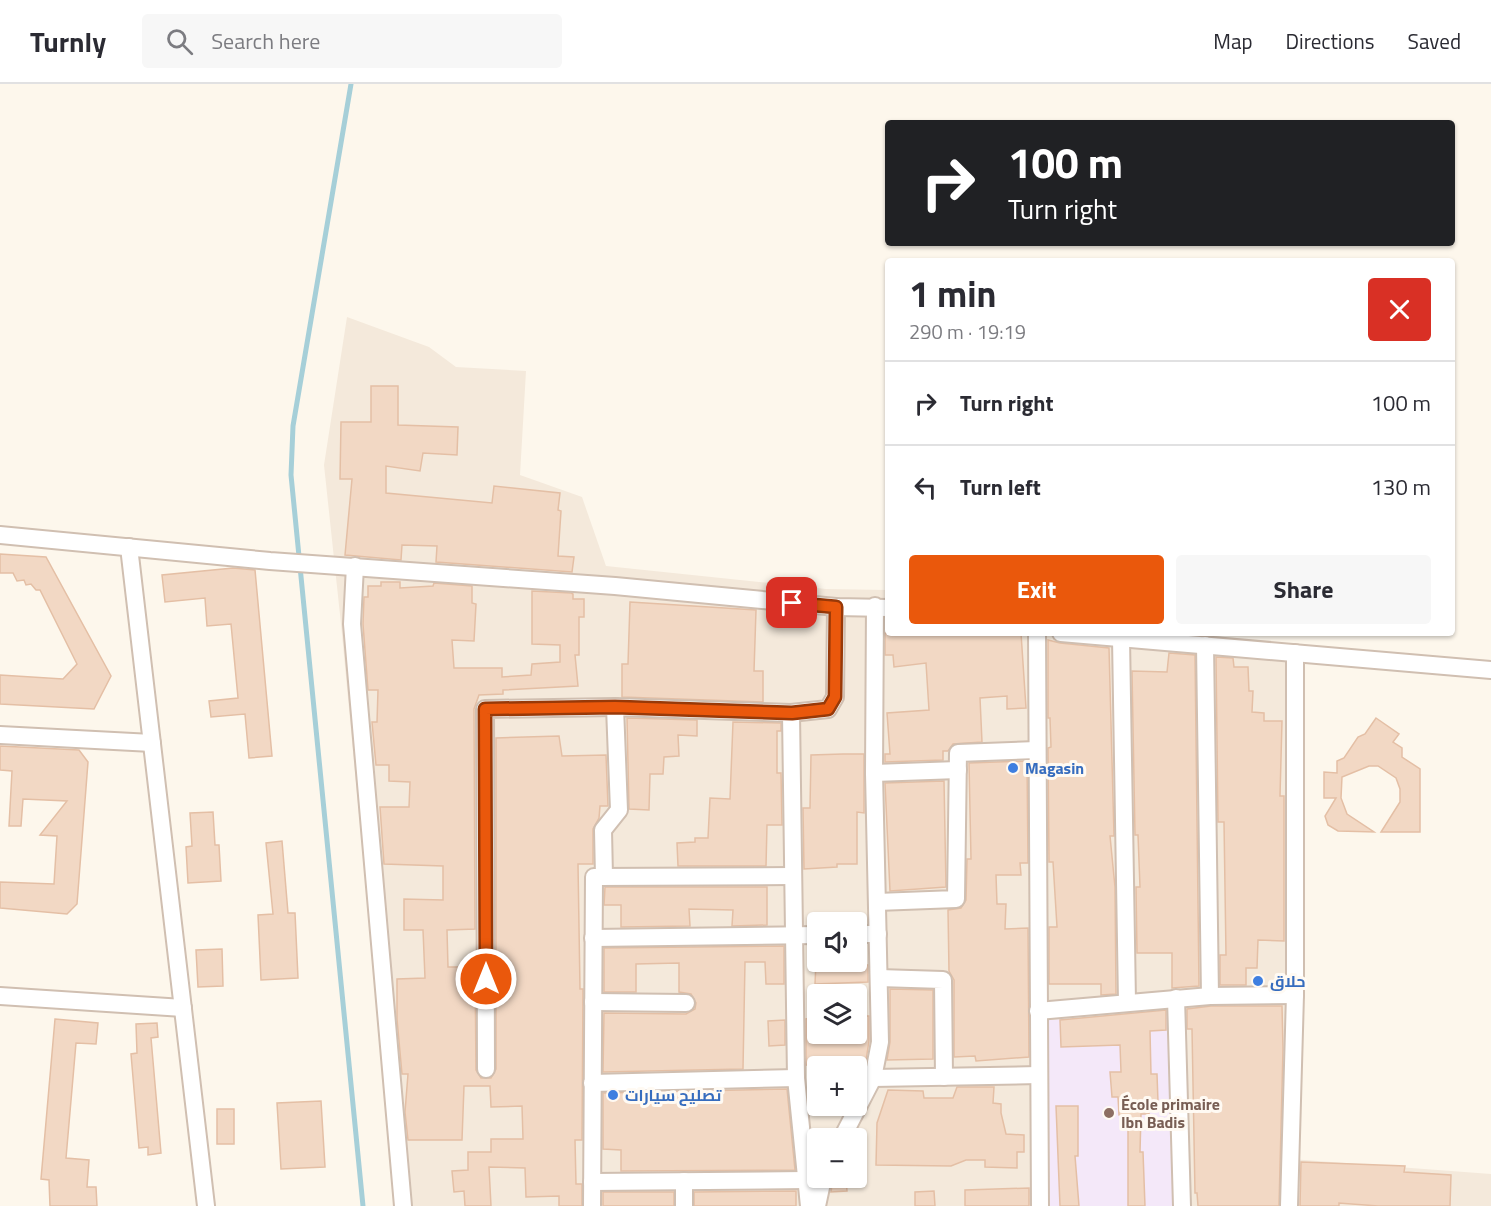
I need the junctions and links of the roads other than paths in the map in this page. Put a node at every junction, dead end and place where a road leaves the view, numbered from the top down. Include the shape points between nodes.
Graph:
1 (0, 535) edge
2 (129, 546) junction
3 (355, 566) junction
4 (836, 607) junction
5 (882, 607) edge
6 (1037, 636) edge
7 (1097, 636) edge
8 (1121, 638) junction
9 (1206, 645) junction
10 (1295, 653) junction
11 (1491, 670) edge
12 (615, 707) junction
13 (792, 713) junction
14 (0, 735) edge
15 (152, 742) junction
16 (1037, 750) junction
17 (958, 770) junction
18 (874, 773) junction
19 (792, 876) junction
20 (603, 877) junction
21 (877, 902) junction
22 (867, 934) edge
23 (878, 934) junction
24 (792, 935) junction
25 (807, 935) edge
26 (593, 938) junction
27 (879, 978) junction
28 (1294, 995) junction
29 (0, 996) edge
30 (1210, 996) junction
31 (1176, 998) junction
32 (593, 1002) junction
33 (1127, 1002) junction
34 (686, 1003) dead end
35 (183, 1008) junction
36 (1038, 1011) junction
37 (486, 1069) dead end
38 (1039, 1075) junction
39 (944, 1077) junction
40 (796, 1078) junction
41 (873, 1078) junction
42 (592, 1083) junction
43 (847, 1128) edge
44 (805, 1180) junction
45 (684, 1181) junction
46 (592, 1182) junction
47 (821, 1188) edge
48 (206, 1206) edge
49 (403, 1206) edge
50 (592, 1206) edge
51 (684, 1206) edge
52 (809, 1206) edge
53 (817, 1206) edge
54 (1040, 1206) edge
55 (1182, 1206) edge
56 (1289, 1206) edge

1 - 2 street
2 - 3 street
2 - 15 street
3 - 4 street
3 - 49 street via 352,624
4 - 5 street
4 - 13 street via 835,697 828,709
5 - 18 street
6 - 16 street
7 - 8 street
8 - 9 street
8 - 33 street
9 - 10 street
9 - 30 street
10 - 11 street
10 - 28 street
12 - 13 street
12 - 20 street via 619,810 603,830
12 - 37 street via 485,709
13 - 19 street
14 - 15 street
15 - 35 street
16 - 17 street via 958,753
16 - 36 street
17 - 18 street
17 - 21 street via 956,899
18 - 21 street
19 - 20 street
19 - 24 street
20 - 26 street via 594,877
21 - 23 street
22 - 23 street
23 - 27 street
24 - 25 street
24 - 26 street
24 - 40 street
26 - 32 street
27 - 39 street via 943,980
27 - 41 street via 880,1042
28 - 30 street
28 - 56 street
29 - 35 street
30 - 31 street
31 - 33 street
31 - 55 street
32 - 34 street
32 - 42 street
33 - 36 street
35 - 48 street
36 - 38 street
38 - 39 street
38 - 54 street
39 - 41 street
40 - 42 street
40 - 44 street
41 - 43 street
42 - 46 street
44 - 45 street
44 - 52 street
45 - 46 street
45 - 51 street
46 - 50 street
47 - 53 street

